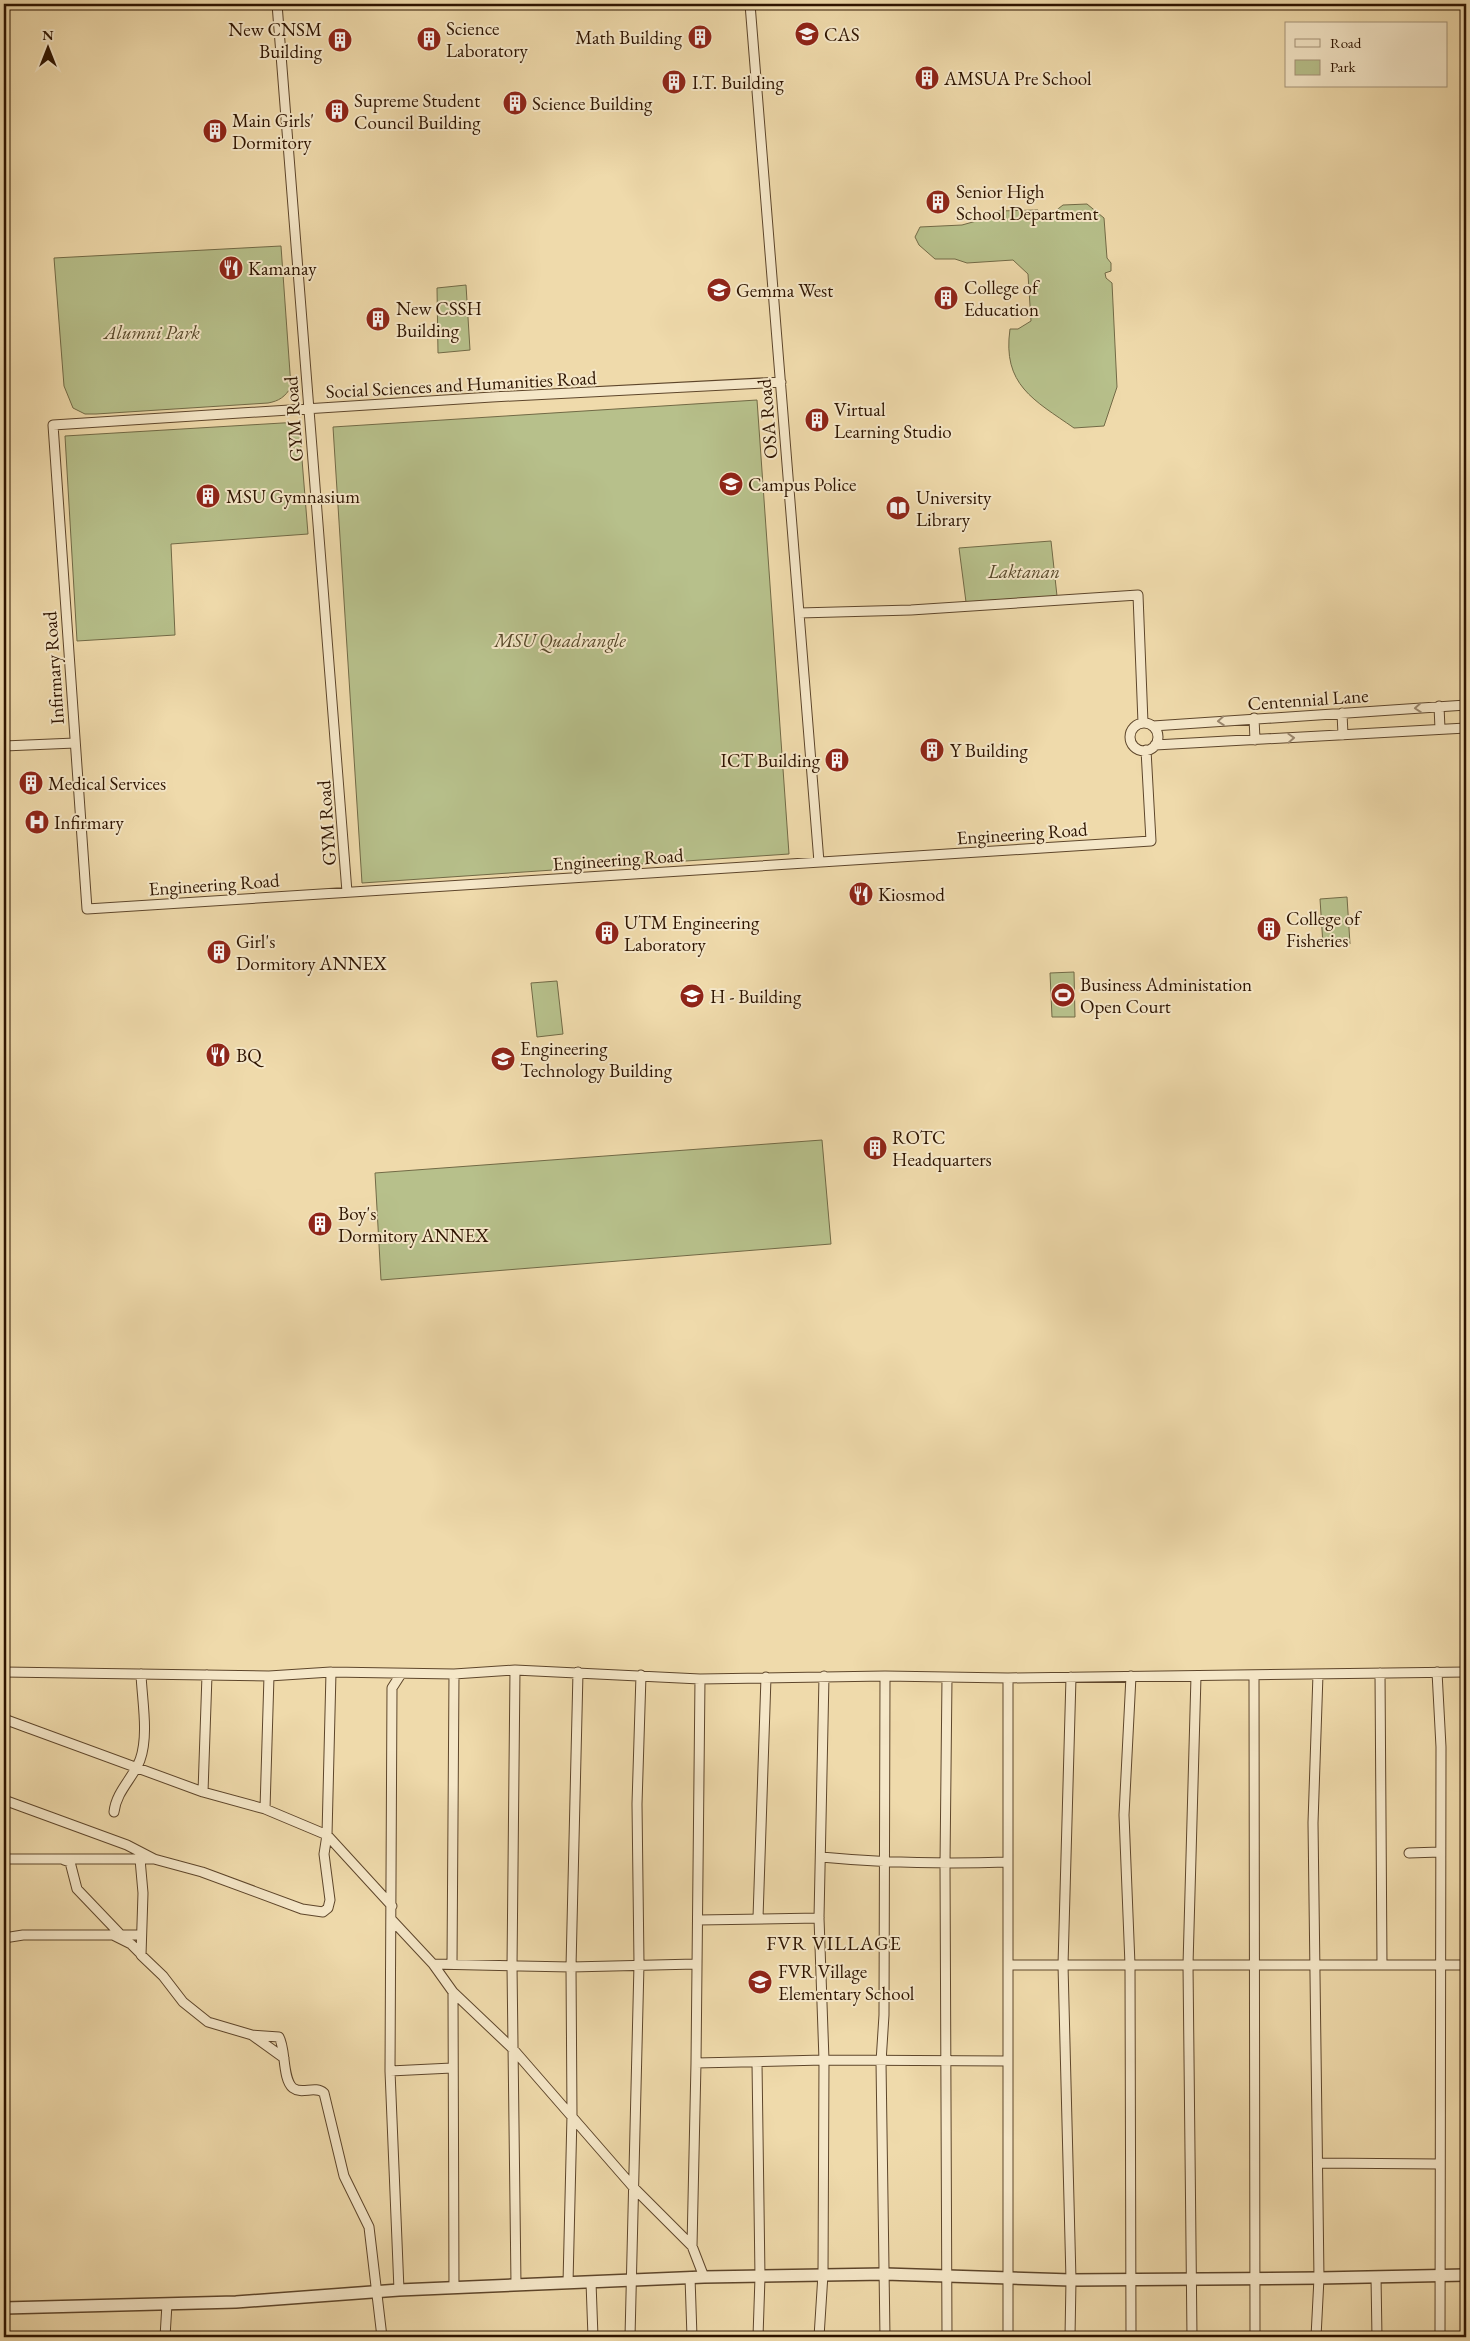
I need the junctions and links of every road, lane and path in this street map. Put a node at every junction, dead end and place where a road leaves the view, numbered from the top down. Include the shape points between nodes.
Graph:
1 (277, 4) edge
2 (750, 4) edge
3 (781, 382) junction
4 (309, 409) junction
5 (53, 425) joint
6 (799, 613) junction
7 (1466, 705) edge
8 (1439, 706) junction
9 (1342, 713) junction
10 (1254, 718) junction
11 (1143, 723) junction
12 (1153, 726) junction
13 (1466, 728) edge
14 (1440, 730) junction
15 (1343, 735) junction
16 (1255, 740) junction
17 (75, 743) junction
18 (1155, 745) junction
19 (4, 746) edge
20 (1146, 750) junction
21 (819, 862) junction
22 (347, 892) junction
23 (87, 909) joint
24 (516, 1670) junction
25 (4, 1672) edge
26 (331, 1672) junction
27 (578, 1672) junction
28 (1437, 1672) junction
29 (1466, 1672) edge
30 (382, 1673) junction
31 (1380, 1673) junction
32 (141, 1674) junction
33 (401, 1674) junction
34 (454, 1674) junction
35 (1318, 1674) junction
36 (207, 1675) junction
37 (641, 1675) junction
38 (1254, 1675) junction
39 (268, 1676) junction
40 (824, 1676) junction
41 (885, 1676) junction
42 (1131, 1676) junction
43 (1196, 1676) junction
44 (766, 1677) junction
45 (1071, 1677) junction
46 (947, 1678) junction
47 (1008, 1678) junction
48 (700, 1679) junction
49 (392, 1688) junction
50 (4, 1719) edge
51 (137, 1766) junction
52 (203, 1792) junction
53 (4, 1800) edge
54 (265, 1809) junction
55 (114, 1812) dead end
56 (327, 1835) junction
57 (1409, 1852) dead end
58 (1440, 1852) junction
59 (820, 1857) junction
60 (4, 1859) edge
61 (56, 1859) junction
62 (140, 1859) junction
63 (154, 1859) junction
64 (1008, 1862) junction
65 (884, 1863) junction
66 (945, 1864) junction
67 (392, 1906) junction
68 (758, 1918) junction
69 (819, 1918) junction
70 (391, 1919) junction
71 (698, 1920) junction
72 (116, 1934) junction
73 (140, 1935) junction
74 (4, 1938) edge
75 (141, 1955) junction
76 (452, 1963) junction
77 (434, 1964) junction
78 (639, 1964) junction
79 (696, 1964) junction
80 (1009, 1965) junction
81 (1063, 1965) junction
82 (1130, 1965) junction
83 (1188, 1965) junction
84 (1254, 1965) junction
85 (1316, 1965) junction
86 (1382, 1965) junction
87 (1442, 1965) junction
88 (1466, 1965) edge
89 (512, 1966) junction
90 (571, 1967) junction
91 (453, 1992) junction
92 (252, 2034) junction
93 (513, 2049) junction
94 (284, 2058) junction
95 (824, 2060) junction
96 (946, 2060) junction
97 (1008, 2061) junction
98 (881, 2062) junction
99 (696, 2063) junction
100 (756, 2063) junction
101 (452, 2068) junction
102 (390, 2071) junction
103 (572, 2115) junction
104 (1318, 2163) junction
105 (1439, 2164) junction
106 (634, 2188) junction
107 (692, 2246) junction
108 (823, 2274) junction
109 (885, 2274) junction
110 (1439, 2274) junction
111 (1466, 2275) edge
112 (949, 2276) junction
113 (1008, 2276) junction
114 (690, 2277) junction
115 (704, 2277) junction
116 (760, 2277) junction
117 (1376, 2277) junction
118 (1130, 2278) junction
119 (1254, 2278) junction
120 (1319, 2278) junction
121 (1192, 2279) junction
122 (631, 2280) junction
123 (1071, 2280) junction
124 (568, 2282) junction
125 (591, 2282) junction
126 (516, 2284) junction
127 (454, 2288) junction
128 (400, 2290) junction
129 (376, 2293) junction
130 (167, 2304) junction
131 (4, 2308) edge
132 (165, 2337) edge
133 (382, 2337) edge
134 (594, 2337) edge
135 (630, 2337) edge
136 (692, 2337) edge
137 (758, 2337) edge
138 (819, 2337) edge
139 (886, 2337) edge
140 (947, 2337) edge
141 (1008, 2337) edge
142 (1070, 2337) edge
143 (1131, 2337) edge
144 (1192, 2337) edge
145 (1254, 2337) edge
146 (1316, 2337) edge
147 (1377, 2337) edge
148 (1440, 2337) edge

1 - 4 street, GYM Road
2 - 3 street, OSA Road
3 - 4 street, Social Sciences and Humanities Road
3 - 6 street, OSA Road
4 - 5 street, Social Sciences and Humanities Road
4 - 22 street, GYM Road
5 - 17 street, Infirmary Road
6 - 11 street via 911,610 1138,595
6 - 21 street, OSA Road
7 - 8 street, Centennial Lane
8 -> 9 street, Centennial Lane
8 - 14 street
9 - 10 street, Centennial Lane
9 - 15 street
10 -> 12 street, Centennial Lane
10 - 16 street
11 - 12 street
11 - 20 street via 1133,728 1131,740 1139,749
12 - 18 street via 1158,738
13 - 14 street, Centennial Lane
14 - 15 street, Centennial Lane
16 -> 15 street, Centennial Lane
16 - 18 street, Centennial Lane
17 - 19 street
17 - 23 street, Infirmary Road
18 - 20 street
20 - 21 street, Engineering Road via 1151,841
21 - 22 street, Engineering Road
22 - 23 street, Engineering Road
24 - 27 street
24 - 34 street
24 - 89 street
25 - 32 street
26 - 30 street
26 - 39 street
26 - 56 street
27 - 37 street
27 - 90 street
28 - 29 street
28 - 31 street
28 - 58 street via 1442,1746
30 - 33 street
30 - 49 street
31 - 35 street
31 - 86 street
32 - 36 street
32 - 51 street via 142,1748
33 - 34 street
33 - 49 street
34 - 76 street
35 - 38 street
35 - 85 street via 1313,1823
36 - 39 street
36 - 52 street
37 - 48 street
37 - 78 street via 636,1804
38 - 43 street
38 - 84 street
39 - 54 street
40 - 41 street
40 - 44 street
40 - 59 street
41 - 46 street
41 - 65 street
42 - 43 street
42 - 45 street
42 - 82 street via 1124,1815
43 - 83 street
44 - 48 street
44 - 68 street
45 - 47 street
45 - 81 street
46 - 47 street
46 - 66 street
47 - 64 street
48 - 71 street
49 - 67 street
50 - 51 street
51 - 52 street
51 - 55 street via 120,1794
52 - 54 street
53 - 63 street via 127,1845
54 - 56 street
56 - 63 street via 324,1854 329,1905 327,1910 319,1913 202,1872
56 - 67 street
57 - 58 street
58 - 87 street
59 - 65 street
59 - 69 street
60 - 61 street
61 - 62 street
61 - 72 street via 70,1862 77,1889
62 - 63 street
62 - 73 street via 143,1893
64 - 66 street
64 - 80 street
65 - 66 street
65 - 98 street
66 - 96 street
67 - 70 street
68 - 69 street
68 - 71 street
69 - 95 street
70 - 77 street
70 - 102 street
71 - 79 street
72 - 73 street
72 - 74 street
72 - 75 street
73 - 75 street
75 - 92 street via 202,2019 214,2026
76 - 77 street
76 - 89 street
77 - 91 street
78 - 79 street
78 - 90 street
78 - 106 street
79 - 99 street
80 - 81 street
80 - 97 street
81 - 82 street
81 - 123 street
82 - 83 street
82 - 118 street
83 - 84 street
83 - 121 street
84 - 85 street
84 - 119 street
85 - 86 street
85 - 104 street
86 - 87 street
87 - 88 street
87 - 105 street
89 - 90 street
89 - 93 street
90 - 103 street
91 - 93 street
91 - 101 street
92 - 94 street
92 - 94 street via 279,2037
93 - 103 street
93 - 126 street
94 - 129 street via 292,2087 324,2093 344,2176 369,2227
95 - 98 street
95 - 100 street
95 - 108 street
96 - 97 street
96 - 98 street
96 - 112 street
97 - 113 street
98 - 109 street
99 - 100 street
99 - 107 street
100 - 116 street
101 - 102 street
101 - 127 street
102 - 128 street
103 - 106 street
103 - 124 street
104 - 105 street
104 - 120 street
105 - 110 street
106 - 107 street
106 - 122 street
107 - 115 street
108 - 109 street
108 - 116 street
108 - 138 street
109 - 112 street
109 - 139 street
110 - 111 street
110 - 117 street
110 - 148 street
112 - 113 street
112 - 140 street
113 - 123 street
113 - 141 street
114 - 115 street
114 - 122 street
114 - 136 street
115 - 116 street
116 - 137 street
117 - 120 street
117 - 147 street
118 - 121 street
118 - 123 street
118 - 143 street
119 - 120 street
119 - 121 street
119 - 145 street
120 - 146 street
121 - 144 street
122 - 125 street
122 - 135 street
123 - 142 street
124 - 125 street
124 - 126 street
125 - 134 street
126 - 127 street
127 - 128 street
128 - 129 street
129 - 130 street
129 - 133 street
130 - 131 street
130 - 132 street

